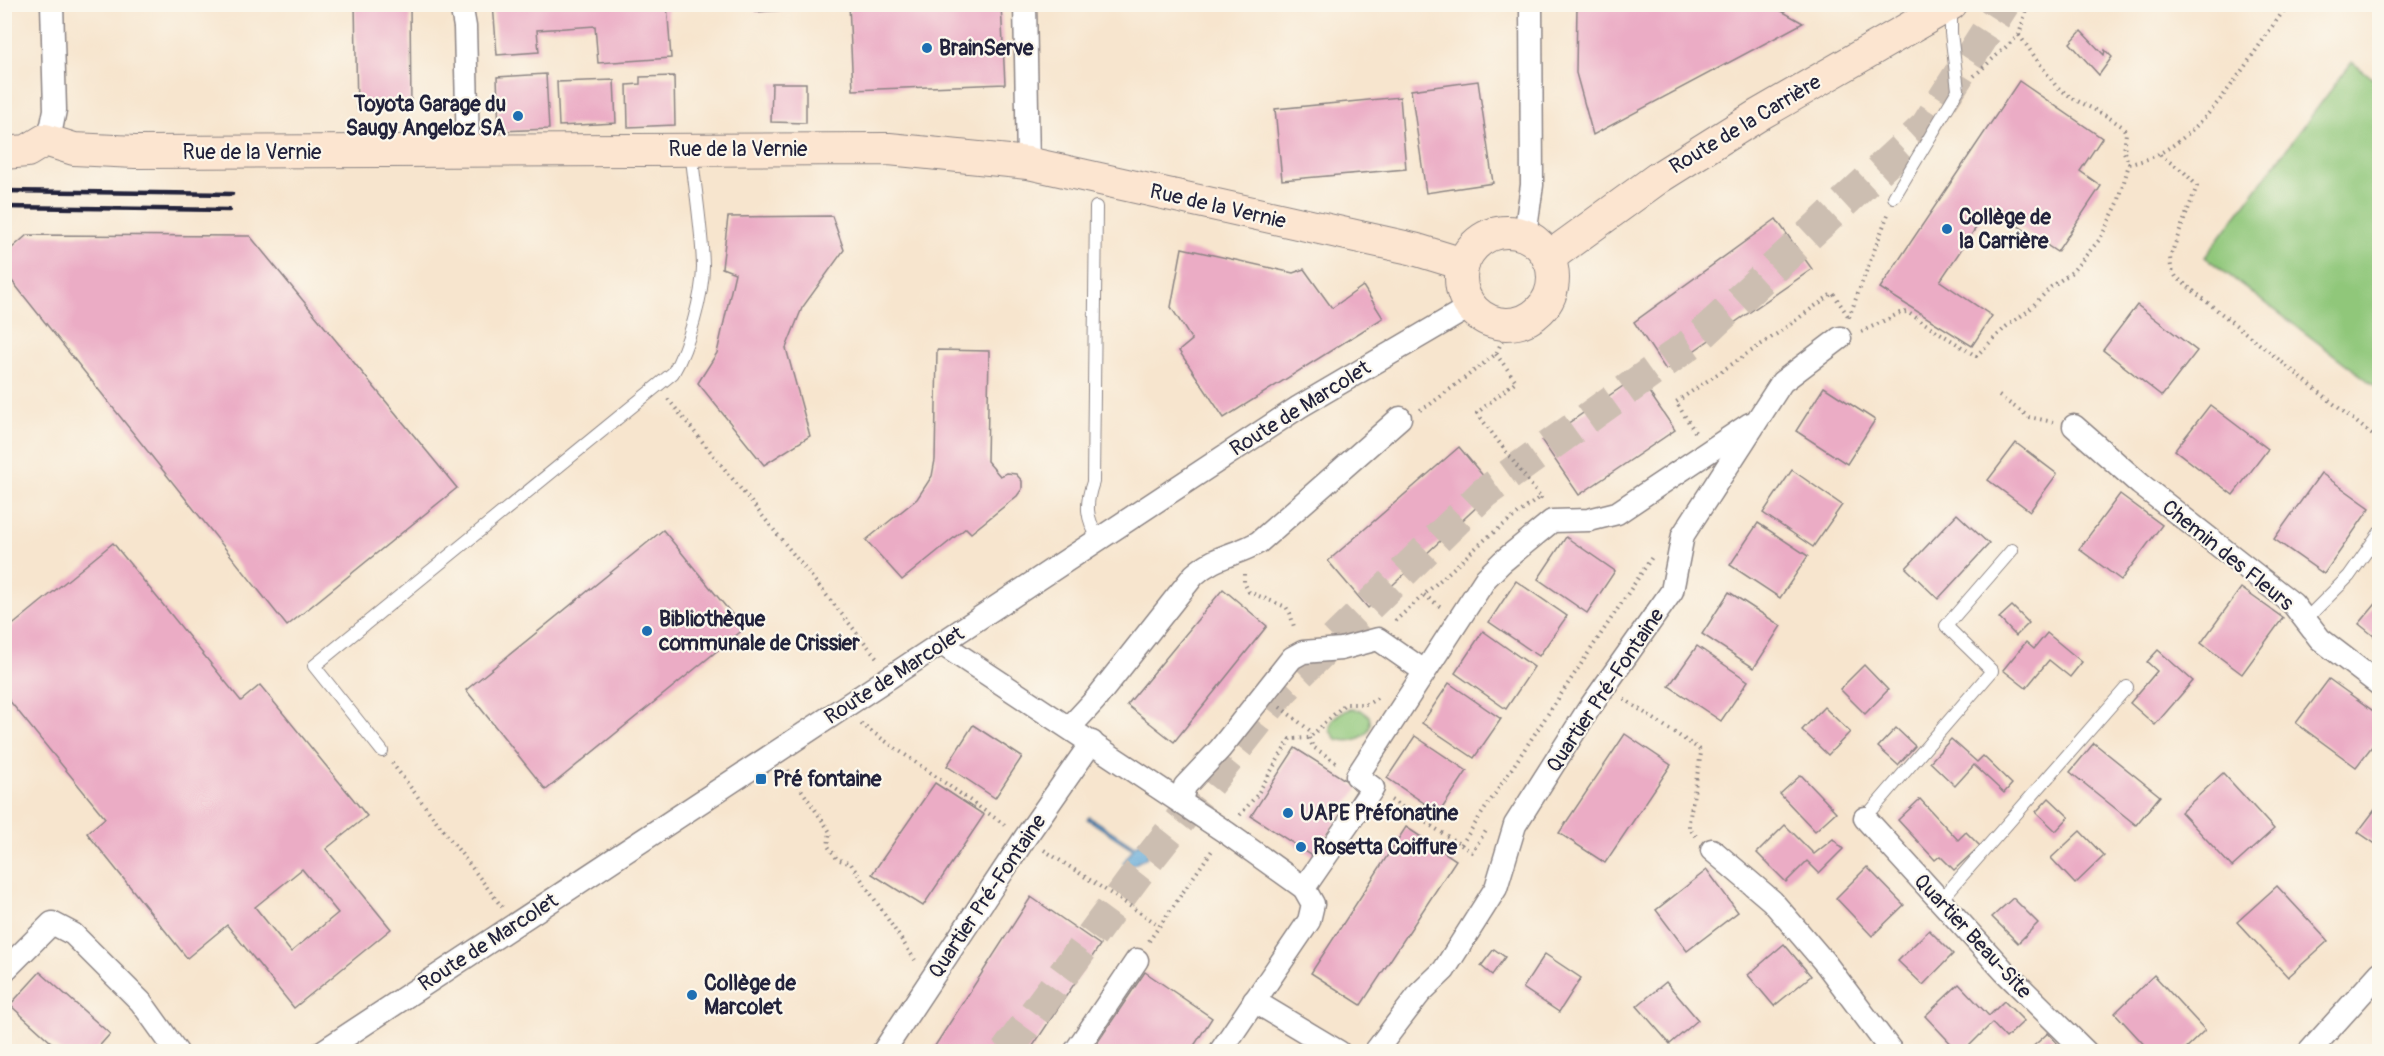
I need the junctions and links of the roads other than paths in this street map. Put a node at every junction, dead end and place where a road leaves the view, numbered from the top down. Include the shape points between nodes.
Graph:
1 (52, 4) edge
2 (461, 4) edge
3 (1025, 4) edge
4 (1531, 4) edge
5 (1951, 4) edge
6 (45, 140) junction
7 (691, 149) junction
8 (468, 151) junction
9 (4, 153) edge
10 (1028, 163) junction
11 (1894, 197) road end
12 (1096, 207) dead end
13 (1525, 236) junction
14 (1548, 258) junction
15 (1463, 264) junction
16 (1471, 306) junction
17 (1840, 338) road end
18 (1401, 418) road end
19 (1758, 418) junction
20 (2074, 426) road end
21 (2379, 532) edge
22 (1099, 540) junction
23 (2012, 550) dead end
24 (2305, 620) junction
25 (942, 644) junction
26 (1424, 671) junction
27 (2379, 685) edge
28 (2127, 687) dead end
29 (1070, 727) junction
30 (1092, 742) junction
31 (382, 751) road end
32 (1180, 801) junction
33 (1865, 818) joint
34 (1712, 850) road end
35 (1304, 888) junction
36 (1939, 902) junction
37 (1137, 960) road end
38 (4, 971) edge
39 (2375, 987) edge
40 (1254, 1001) junction
41 (177, 1052) edge
42 (322, 1052) edge
43 (884, 1052) edge
44 (1075, 1052) edge
45 (1220, 1052) edge
46 (1340, 1052) edge
47 (1375, 1052) edge
48 (1892, 1052) edge
49 (2086, 1052) edge
50 (2309, 1052) edge

1 - 6 street via 55,110
2 - 8 street
3 - 10 street
4 - 13 street via 1532,185
5 - 11 lane via 1958,90
5 - 14 street, Route de la Carrière via 1667,172
6 - 8 street, Rue de la Vernie via 74,149 135,152
6 - 9 street via 27,151
7 - 8 street, Rue de la Vernie
7 - 10 street, Rue de la Vernie via 889,149
7 - 31 lane via 703,267 686,349 672,373 314,666
10 - 15 street, Rue de la Vernie via 1414,249
12 - 22 lane via 1093,482 1086,501 1091,527
13 - 14 street via 1543,248
13 - 15 street via 1510,232 1481,240
14 - 16 street via 1553,272 1552,287 1547,301 1532,316 1511,324 1496,322
15 - 16 street via 1461,279
16 - 22 street, Route de Marcolet via 1299,407
17 - 19 street, Quartier Pré-Fontaine via 1782,382
18 - 29 street via 1259,542 1207,563 1194,575
19 - 26 street via 1617,513 1589,520 1552,521 1486,578
19 - 47 street, Quartier Pré-Fontaine via 1683,535 1672,591 1515,825 1496,888 1444,970 1420,993
20 - 24 street, Chemin des Fleurs via 2140,484 2293,604
21 - 24 lane via 2349,576
22 - 25 street, Route de Marcolet
23 - 33 lane via 1946,626 1992,671
24 - 27 street, Chemin des Fleurs via 2320,639
25 - 29 street
25 - 42 street, Route de Marcolet
26 - 32 street via 1378,639 1341,649 1303,652 1292,658 1220,749 1185,786
26 - 35 street
28 - 36 lane
29 - 30 street
30 - 32 street
30 - 43 street, Quartier Pré-Fontaine
32 - 35 street
33 - 36 street, Quartier Beau-Site
34 - 48 street via 1772,901 1826,964
35 - 40 street via 1313,904 1309,921
36 - 49 street, Quartier Beau-Site
37 - 44 street
38 - 41 street via 52,923 73,934 141,1002
39 - 50 street
40 - 45 street
40 - 46 street

